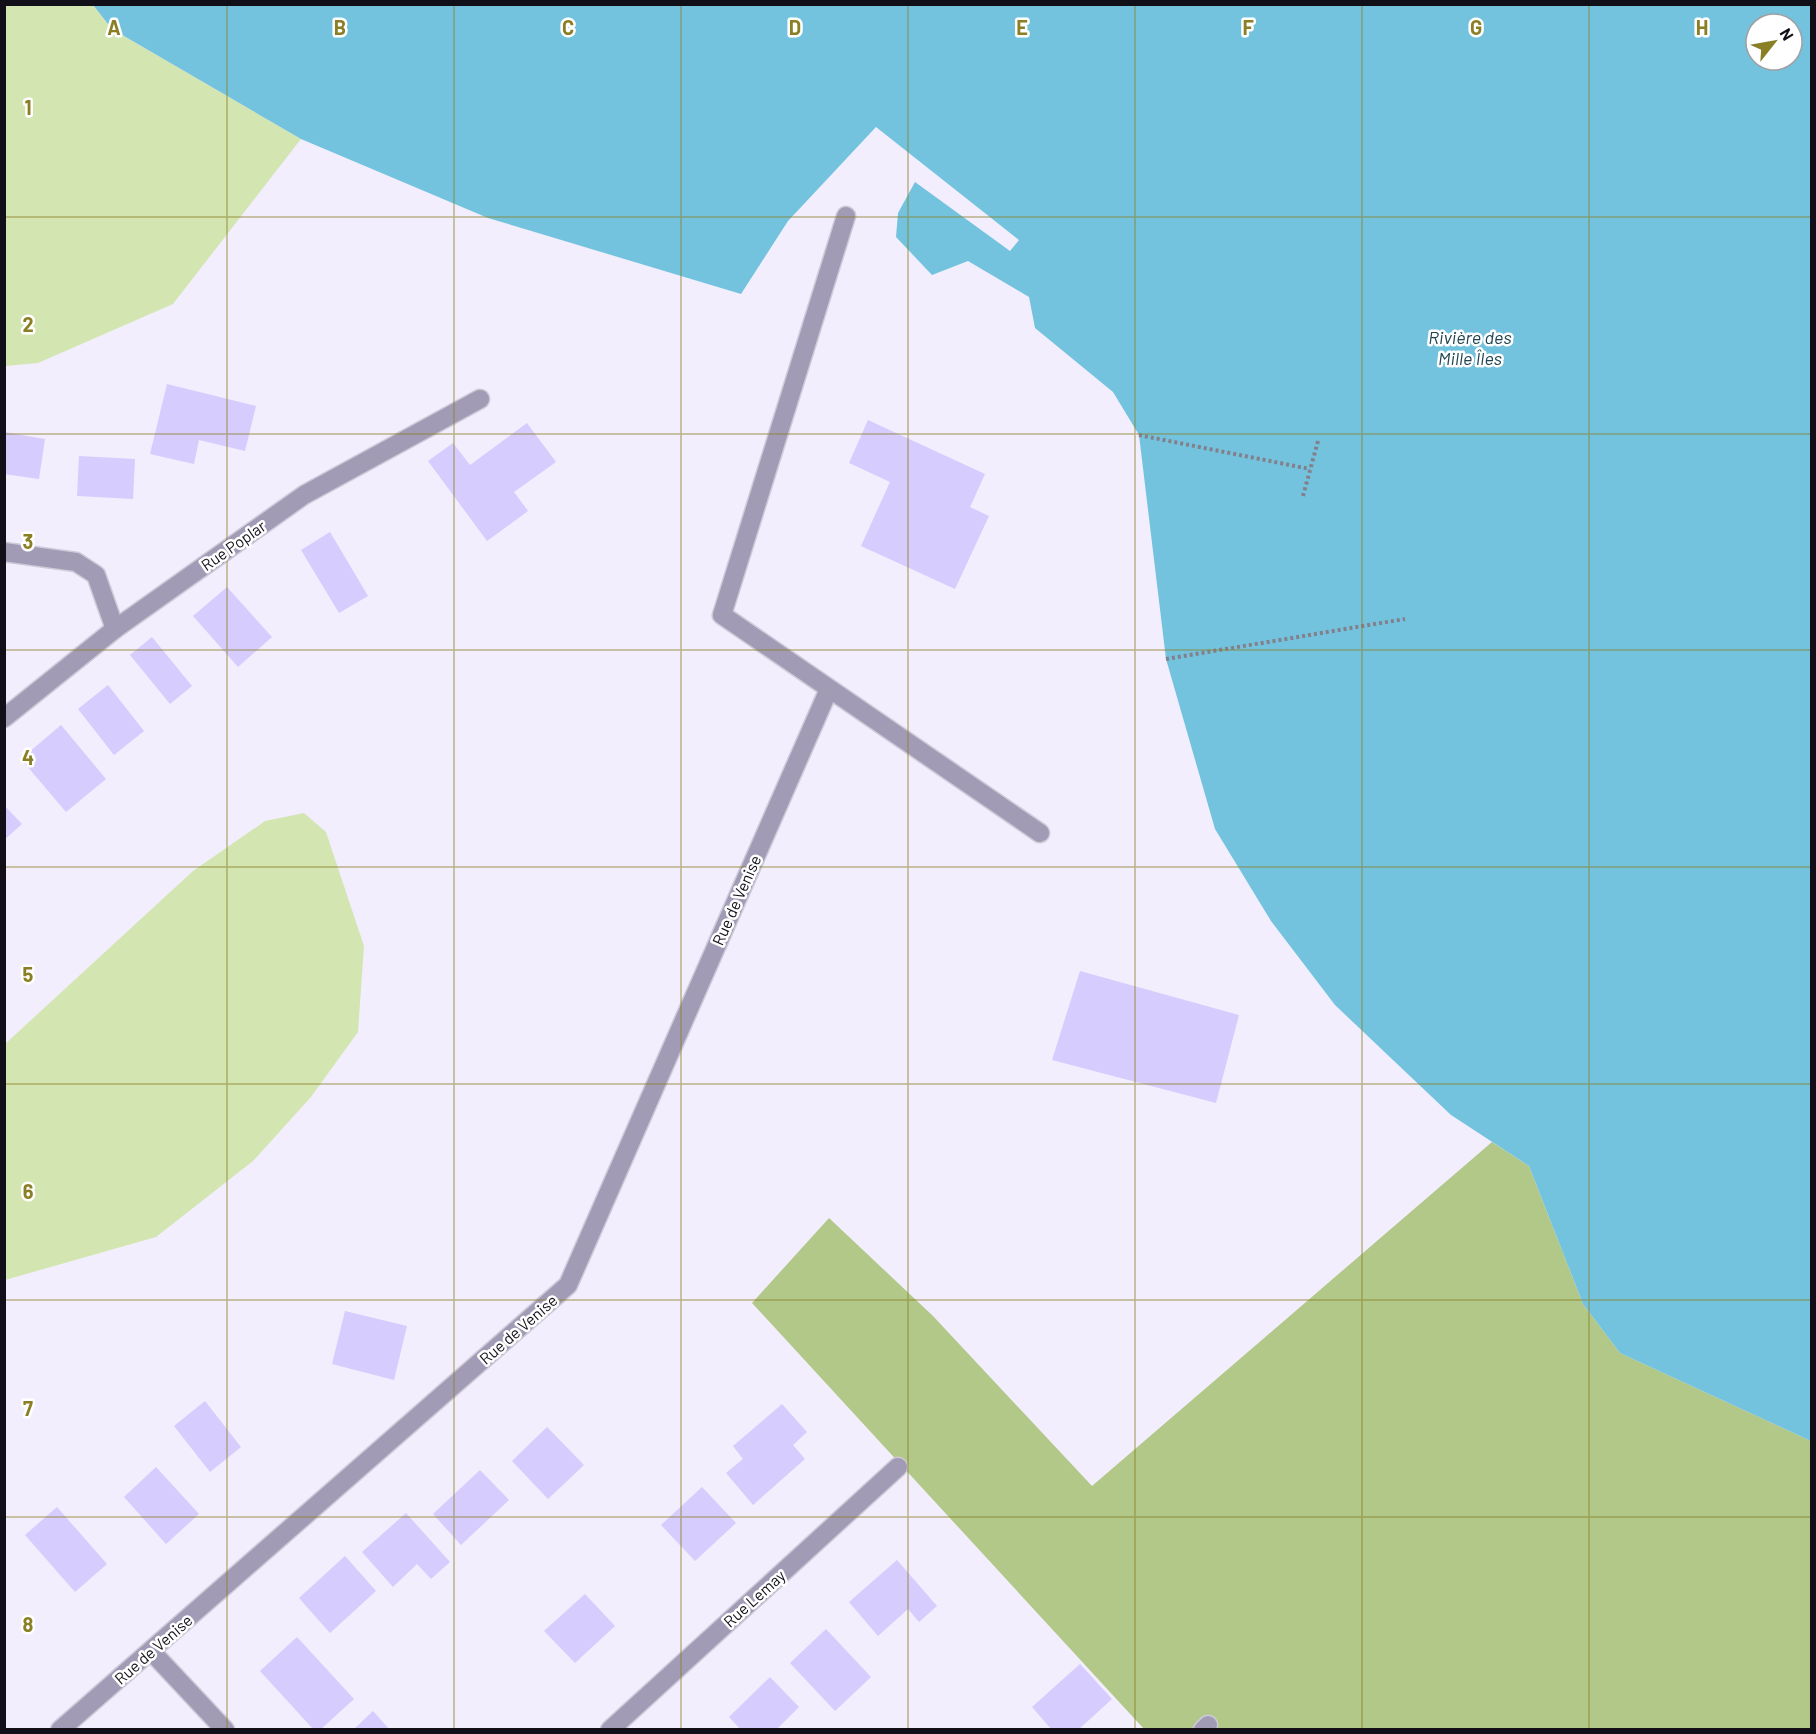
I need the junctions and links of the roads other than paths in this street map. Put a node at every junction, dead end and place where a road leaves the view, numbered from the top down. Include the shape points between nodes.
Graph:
1 (846, 216) dead end
2 (480, 399) dead end
3 (4, 552) edge
4 (115, 629) junction
5 (829, 689) junction
6 (4, 718) edge
7 (1040, 833) dead end
8 (898, 1467) dead end
9 (151, 1651) junction
10 (60, 1730) edge
11 (225, 1730) edge
12 (610, 1730) edge

1 - 5 street via 722,615
2 - 4 street, Rue Poplar via 304,495
3 - 4 street via 76,562 96,575
4 - 6 street, Rue Poplar
5 - 7 street
5 - 9 street, Rue de Venise via 567,1286
8 - 12 street, Rue Lemay
9 - 10 street, Rue de Venise
9 - 11 street

